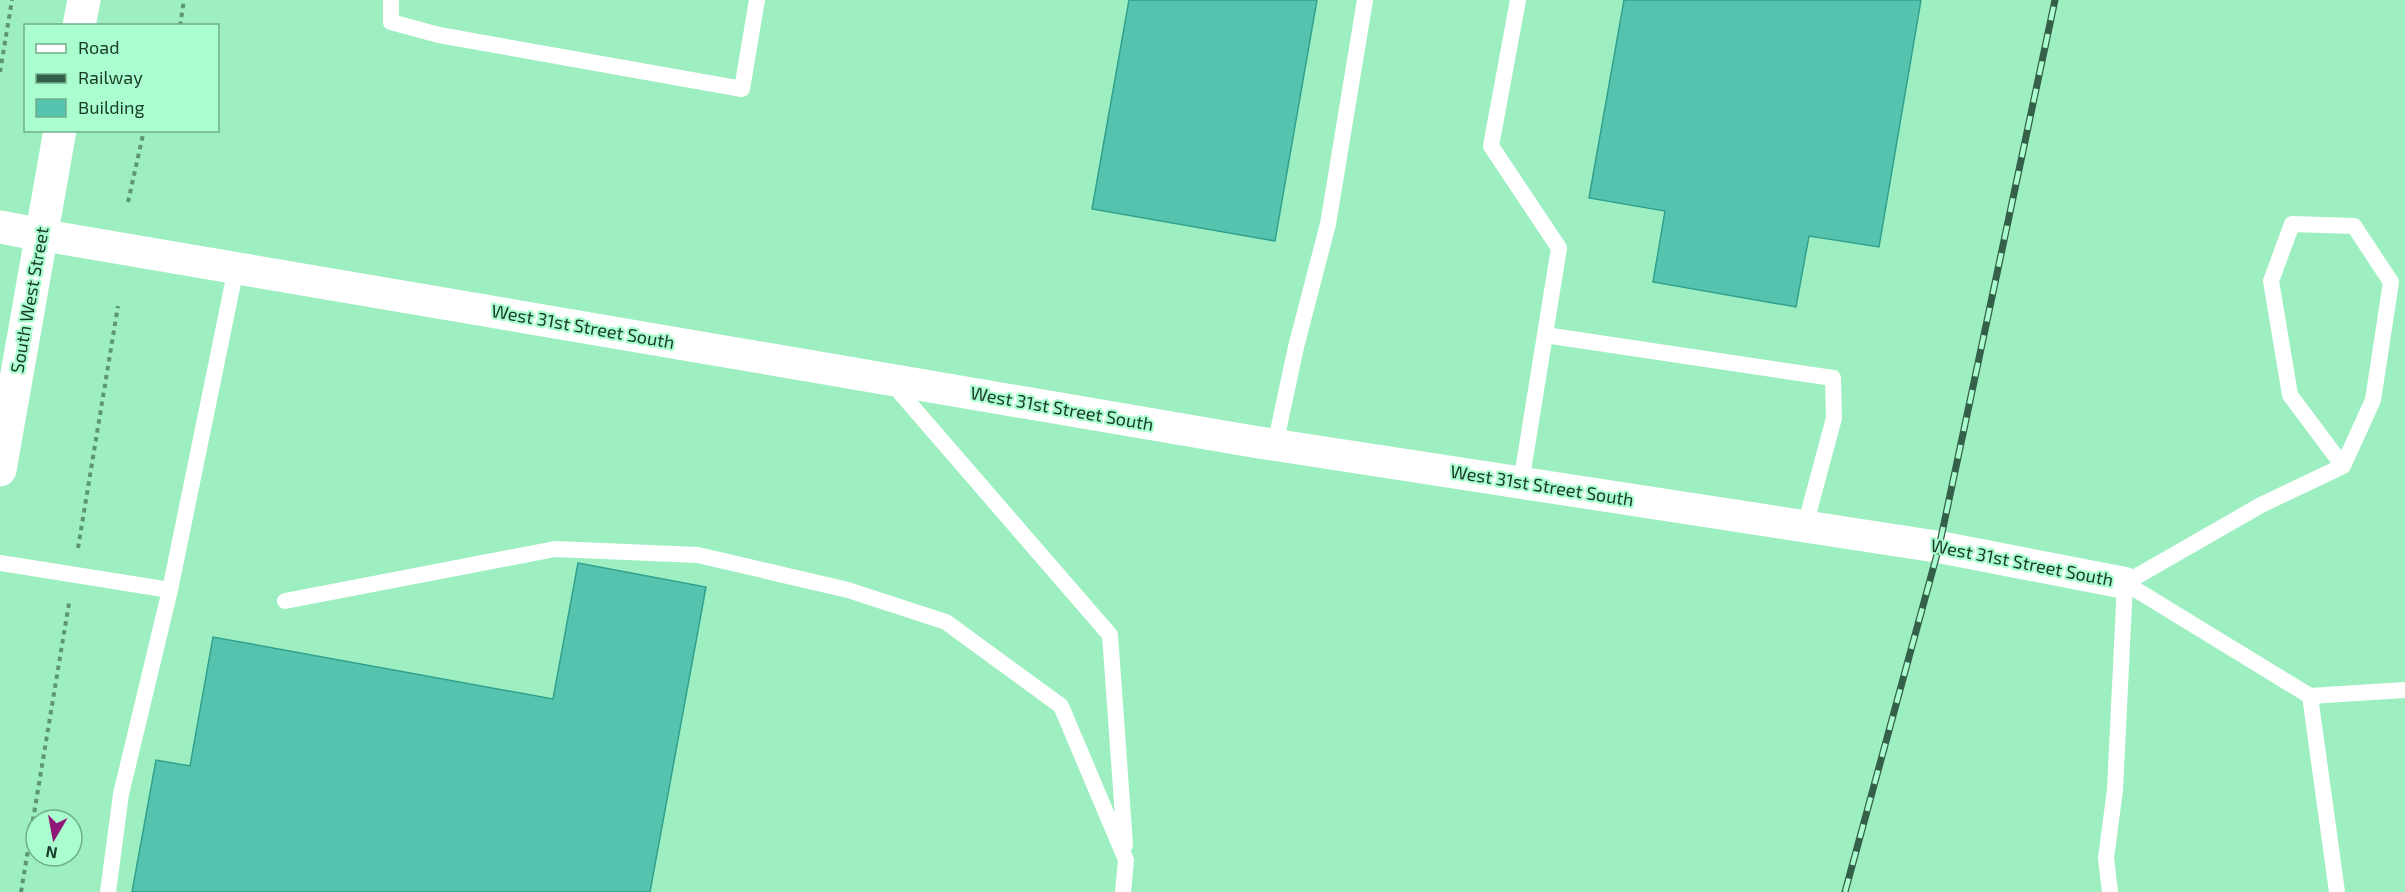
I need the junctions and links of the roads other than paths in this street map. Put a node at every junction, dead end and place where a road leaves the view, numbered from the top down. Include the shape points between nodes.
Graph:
1 (84, 0) edge
2 (391, 0) edge
3 (757, 0) edge
4 (1365, 0) edge
5 (1518, 0) edge
6 (79, 24) edge
7 (60, 132) edge
8 (0, 227) edge
9 (42, 235) junction
10 (236, 268) junction
11 (1545, 335) junction
12 (889, 379) junction
13 (1275, 445) junction
14 (2343, 466) junction
15 (0, 470) edge
16 (1521, 483) junction
17 (1805, 526) junction
18 (0, 563) edge
19 (2126, 583) junction
20 (170, 590) junction
21 (285, 601) dead end
22 (2405, 690) edge
23 (2310, 696) junction
24 (1126, 860) junction
25 (108, 892) edge
26 (1122, 892) edge
27 (2110, 892) edge
28 (2337, 892) edge

1 - 6 street
2 - 3 lane via 391,22 439,35 742,89
4 - 13 lane via 1328,224
5 - 11 lane via 1491,146 1559,248
7 - 9 street, South West Street
8 - 9 street, West 31st Street South
9 - 10 street, West 31st Street South
9 - 15 street, South West Street
10 - 12 street, West 31st Street South
10 - 20 lane
11 - 16 lane
11 - 17 lane via 1833,378 1834,418
12 - 13 street, West 31st Street South
12 - 24 lane via 1110,635
13 - 16 street, West 31st Street South
14 - 14 lane via 2373,400 2391,282 2354,226 2292,224 2271,281 2290,394
14 - 19 lane via 2261,506
16 - 17 street, West 31st Street South
17 - 19 street, West 31st Street South
18 - 20 lane
19 - 23 lane
19 - 27 lane via 2115,790 2106,858
20 - 25 lane via 121,794
21 - 24 lane via 555,549 698,555 848,590 946,622 1061,706
22 - 23 lane
23 - 28 lane
24 - 26 lane

